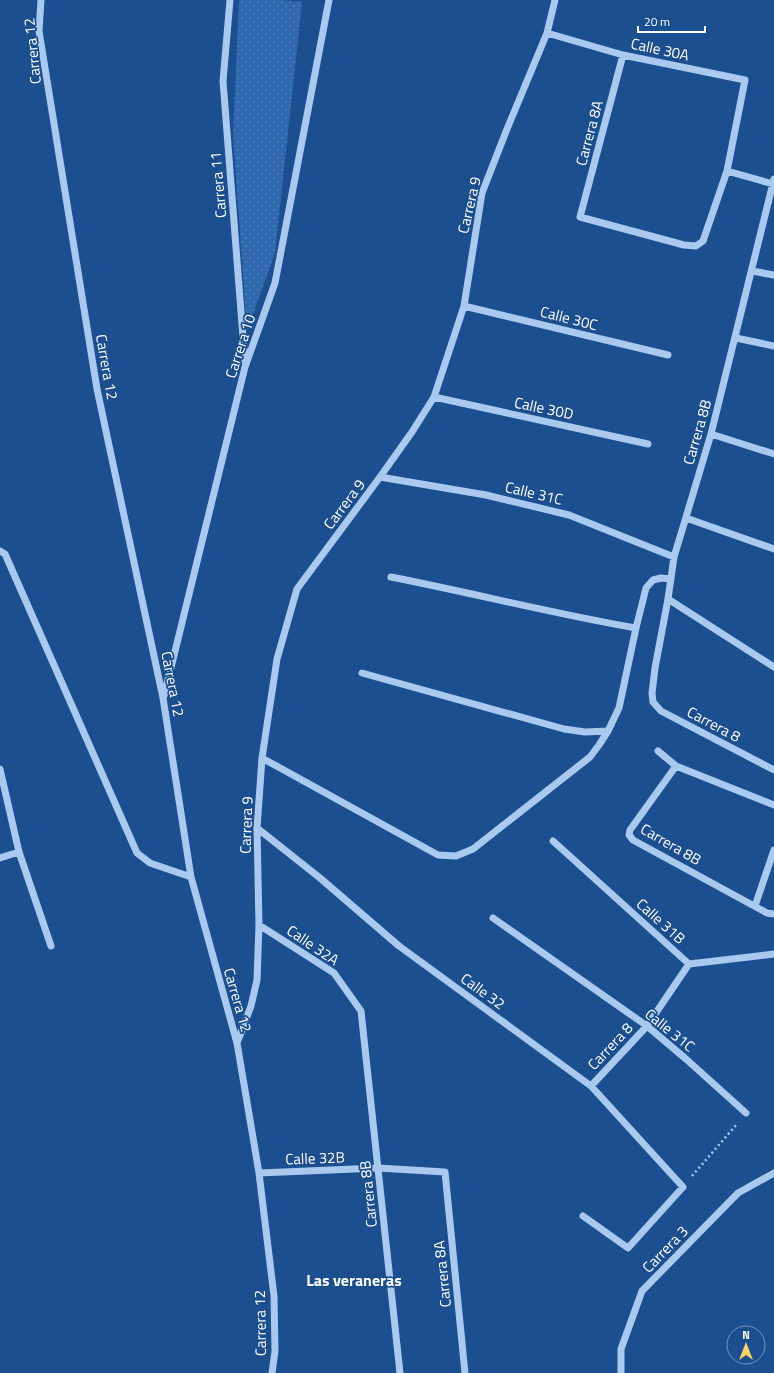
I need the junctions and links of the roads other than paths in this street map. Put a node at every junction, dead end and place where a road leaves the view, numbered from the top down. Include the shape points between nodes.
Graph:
1 (40, 0) edge
2 (230, 0) edge
3 (329, 0) edge
4 (555, 0) edge
5 (547, 32) junction
6 (623, 55) junction
7 (727, 171) junction
8 (773, 182) edge
9 (771, 208) edge
10 (752, 271) junction
11 (774, 275) edge
12 (464, 306) junction
13 (736, 338) junction
14 (774, 346) edge
15 (668, 355) dead end
16 (246, 367) junction
17 (434, 397) junction
18 (711, 434) junction
19 (648, 444) dead end
20 (774, 454) edge
21 (380, 477) junction
22 (686, 518) junction
23 (774, 549) edge
24 (0, 551) edge
25 (674, 557) junction
26 (391, 577) dead end
27 (671, 579) junction
28 (668, 599) junction
29 (636, 628) junction
30 (774, 667) edge
31 (362, 673) dead end
32 (652, 693) joint
33 (163, 698) junction
34 (608, 731) junction
35 (658, 751) dead end
36 (262, 758) junction
37 (676, 766) junction
38 (0, 769) edge
39 (774, 770) edge
40 (774, 805) edge
41 (257, 828) junction
42 (552, 841) dead end
43 (774, 850) edge
44 (19, 852) junction
45 (0, 858) edge
46 (191, 876) junction
47 (755, 906) junction
48 (774, 914) edge
49 (493, 918) dead end
50 (259, 925) junction
51 (51, 946) dead end
52 (774, 954) edge
53 (689, 964) junction
54 (361, 1011) joint
55 (647, 1026) junction
56 (237, 1043) junction
57 (590, 1086) junction
58 (746, 1113) road end
59 (378, 1168) junction
60 (445, 1172) joint
61 (259, 1173) junction
62 (774, 1173) edge
63 (583, 1216) dead end
64 (272, 1373) edge
65 (400, 1373) edge
66 (465, 1373) edge
67 (621, 1373) edge

1 - 33 street, Carrera 12 via 39,31 97,389
2 - 16 street, Carrera 11 via 223,81
3 - 16 street, Carrera 10 via 275,283
4 - 5 street, Carrera 9
5 - 6 street, Calle 30A
5 - 12 street, Carrera 9 via 482,193
6 - 7 street, Calle 30A via 745,80
6 - 7 street, Carrera 8A via 580,217 696,246 704,241
7 - 8 street
8 - 9 street, Carrera 8B
9 - 10 street, Carrera 8B
10 - 11 street
10 - 13 street, Carrera 8B
12 - 15 street, Calle 30C
12 - 17 street, Carrera 9
13 - 14 street
13 - 18 street, Carrera 8B
16 - 33 street, Carrera 10
17 - 19 street, Calle 30D
17 - 21 street, Carrera 9
18 - 20 street
18 - 22 street, Carrera 8B
21 - 25 street, Calle 31C via 486,495 569,515
21 - 36 street, Carrera 9 via 297,589 277,659
22 - 23 street
22 - 25 street, Carrera 8B
24 - 46 street via 5,554 137,853 150,863
25 - 27 street, Carrera 8B
26 - 29 street
27 - 28 street, Carrera 8B
27 - 29 street via 653,580 646,588
28 - 30 street
28 - 32 street, Carrera 8B
29 - 34 street via 619,708
31 - 34 street via 564,729 585,732
32 - 39 street, Carrera 8 via 653,702 661,710
33 - 46 street, Carrera 12
34 - 36 street via 590,757 473,849 456,856 438,855
35 - 37 street
36 - 41 street, Carrera 9
37 - 40 street
37 - 47 street, Carrera 8B via 629,835 633,840
38 - 44 street
41 - 50 street, Carrera 9
41 - 57 street, Calle 32 via 399,946
42 - 53 street, Calle 31B
43 - 47 street
44 - 45 street
44 - 51 street
46 - 56 street, Carrera 12
47 - 48 street, Carrera 8B
49 - 55 street, Calle 31C
50 - 54 street, Calle 32A via 334,973
50 - 56 street, Carrera 9 via 257,980 251,1006
52 - 53 street, Calle 31B
53 - 55 street, Carrera 8
54 - 59 street, Carrera 8B
55 - 57 street, Carrera 8
55 - 58 street, Calle 31C
56 - 61 street, Carrera 12
57 - 63 street, Calle 32 via 683,1187 628,1248
59 - 60 street, Calle 32B
59 - 61 street, Calle 32B
59 - 65 street, Carrera 8B
60 - 66 street, Carrera 8A
61 - 64 street, Carrera 12 via 274,1296 275,1352
62 - 67 street, Carrera 3 via 738,1192 642,1291 621,1349

